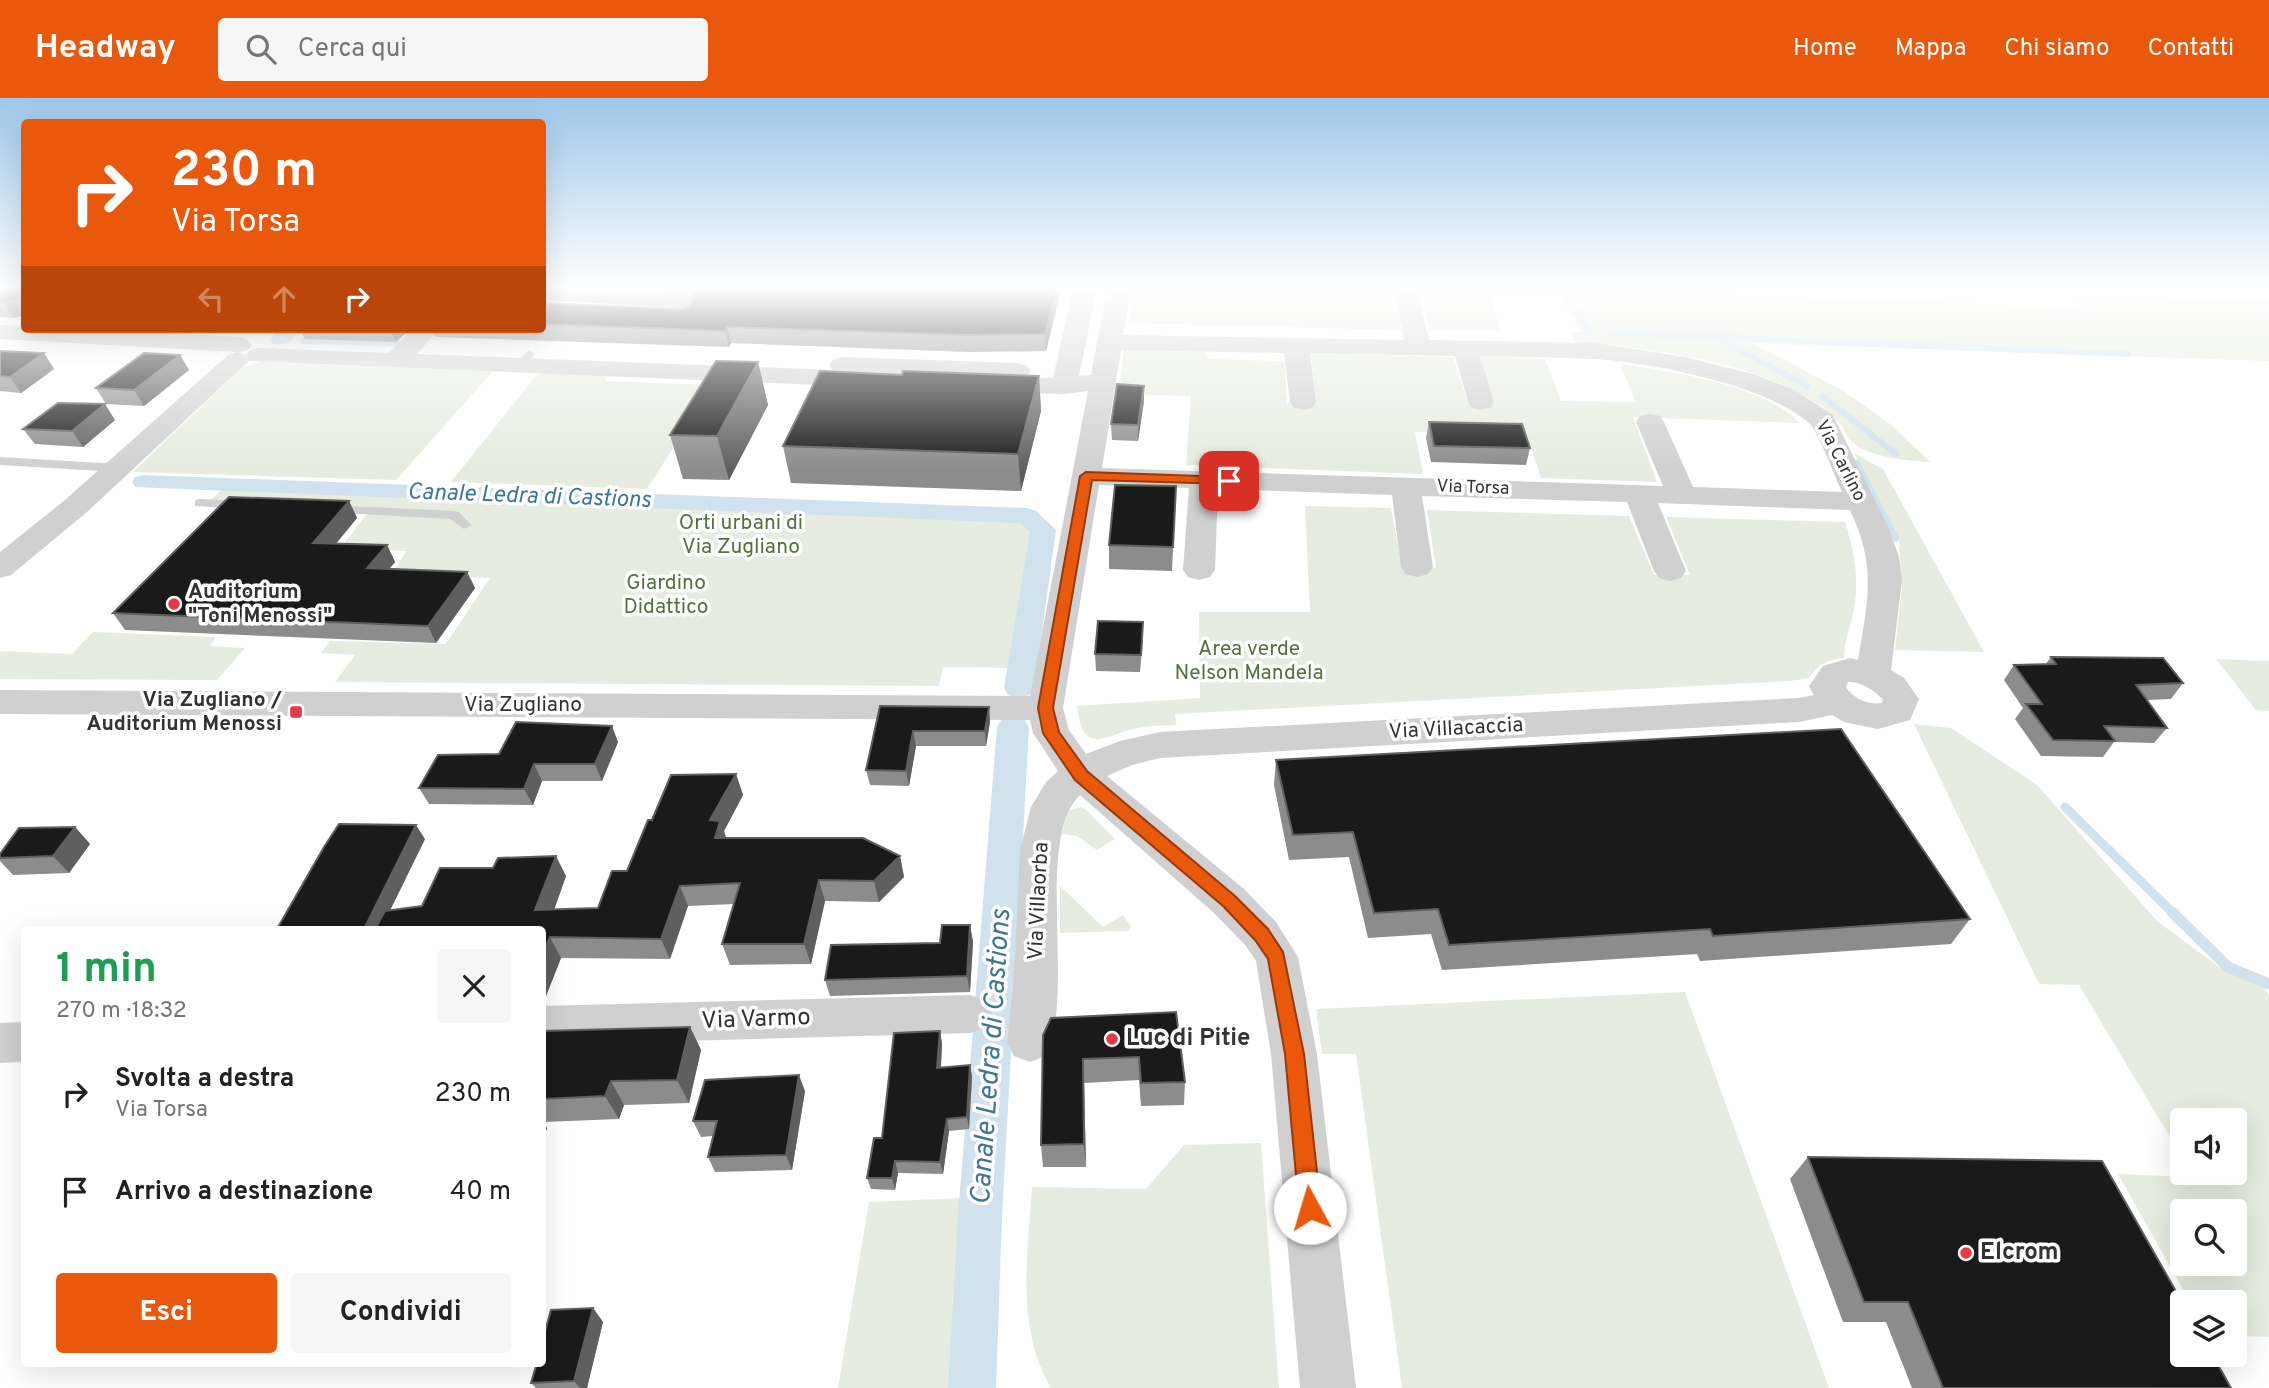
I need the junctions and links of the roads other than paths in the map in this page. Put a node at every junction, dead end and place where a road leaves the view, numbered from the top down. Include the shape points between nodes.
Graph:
1 (249, 349) edge
2 (273, 349) edge
3 (408, 349) edge
4 (1072, 349) edge
5 (1109, 349) edge
6 (1297, 349) edge
7 (1465, 349) edge
8 (1492, 349) edge
9 (401, 356) junction
10 (1066, 379) junction
11 (1102, 381) junction
12 (1303, 402) dead end
13 (1480, 402) dead end
14 (1650, 422) dead end
15 (0, 460) edge
16 (119, 468) junction
17 (1086, 476) junction
18 (1204, 480) junction
19 (1406, 486) junction
20 (1639, 494) junction
21 (1682, 495) junction
22 (1860, 501) junction
23 (200, 503) dead end
24 (267, 506) edge
25 (320, 509) edge
26 (464, 525) dead end
27 (1417, 567) dead end
28 (0, 568) edge
29 (1199, 570) dead end
30 (1670, 571) dead end
31 (1835, 700) joint
32 (0, 702) edge
33 (1045, 708) junction
34 (1081, 775) junction
35 (970, 1014) dead end
36 (546, 1026) edge
37 (21, 1042) edge
38 (1030, 1042) dead end
39 (0, 1043) edge
40 (1328, 1388) edge

1 - 16 street
2 - 9 street
3 - 9 street
4 - 10 street
5 - 11 street
6 - 12 street
7 - 13 street
8 - 22 street, Via Carlino via 1625,355 1765,388 1802,405 1823,421
9 - 10 street
10 - 11 street
11 - 17 street
14 - 21 street
15 - 16 lane
16 - 28 street
17 - 18 street, Via Torsa
17 - 33 street
18 - 19 street, Via Torsa
18 - 29 street
19 - 20 street, Via Torsa
19 - 27 street
20 - 21 street, Via Torsa
20 - 30 street
21 - 22 street, Via Torsa
22 - 31 street, Via Carlino via 1874,529 1886,580 1873,675 1850,670 1833,674 1827,686
23 - 24 lane
25 - 26 lane via 454,515
31 - 34 street, Via Villacaccia via 1799,710 1160,746 1128,752
32 - 33 street, Via Zugliano
33 - 34 street via 1051,733
34 - 38 street, Via Villaorba via 1058,793 1044,823
34 - 40 street via 1229,901 1277,957 1294,1054
35 - 36 street, Via Varmo
37 - 39 street

